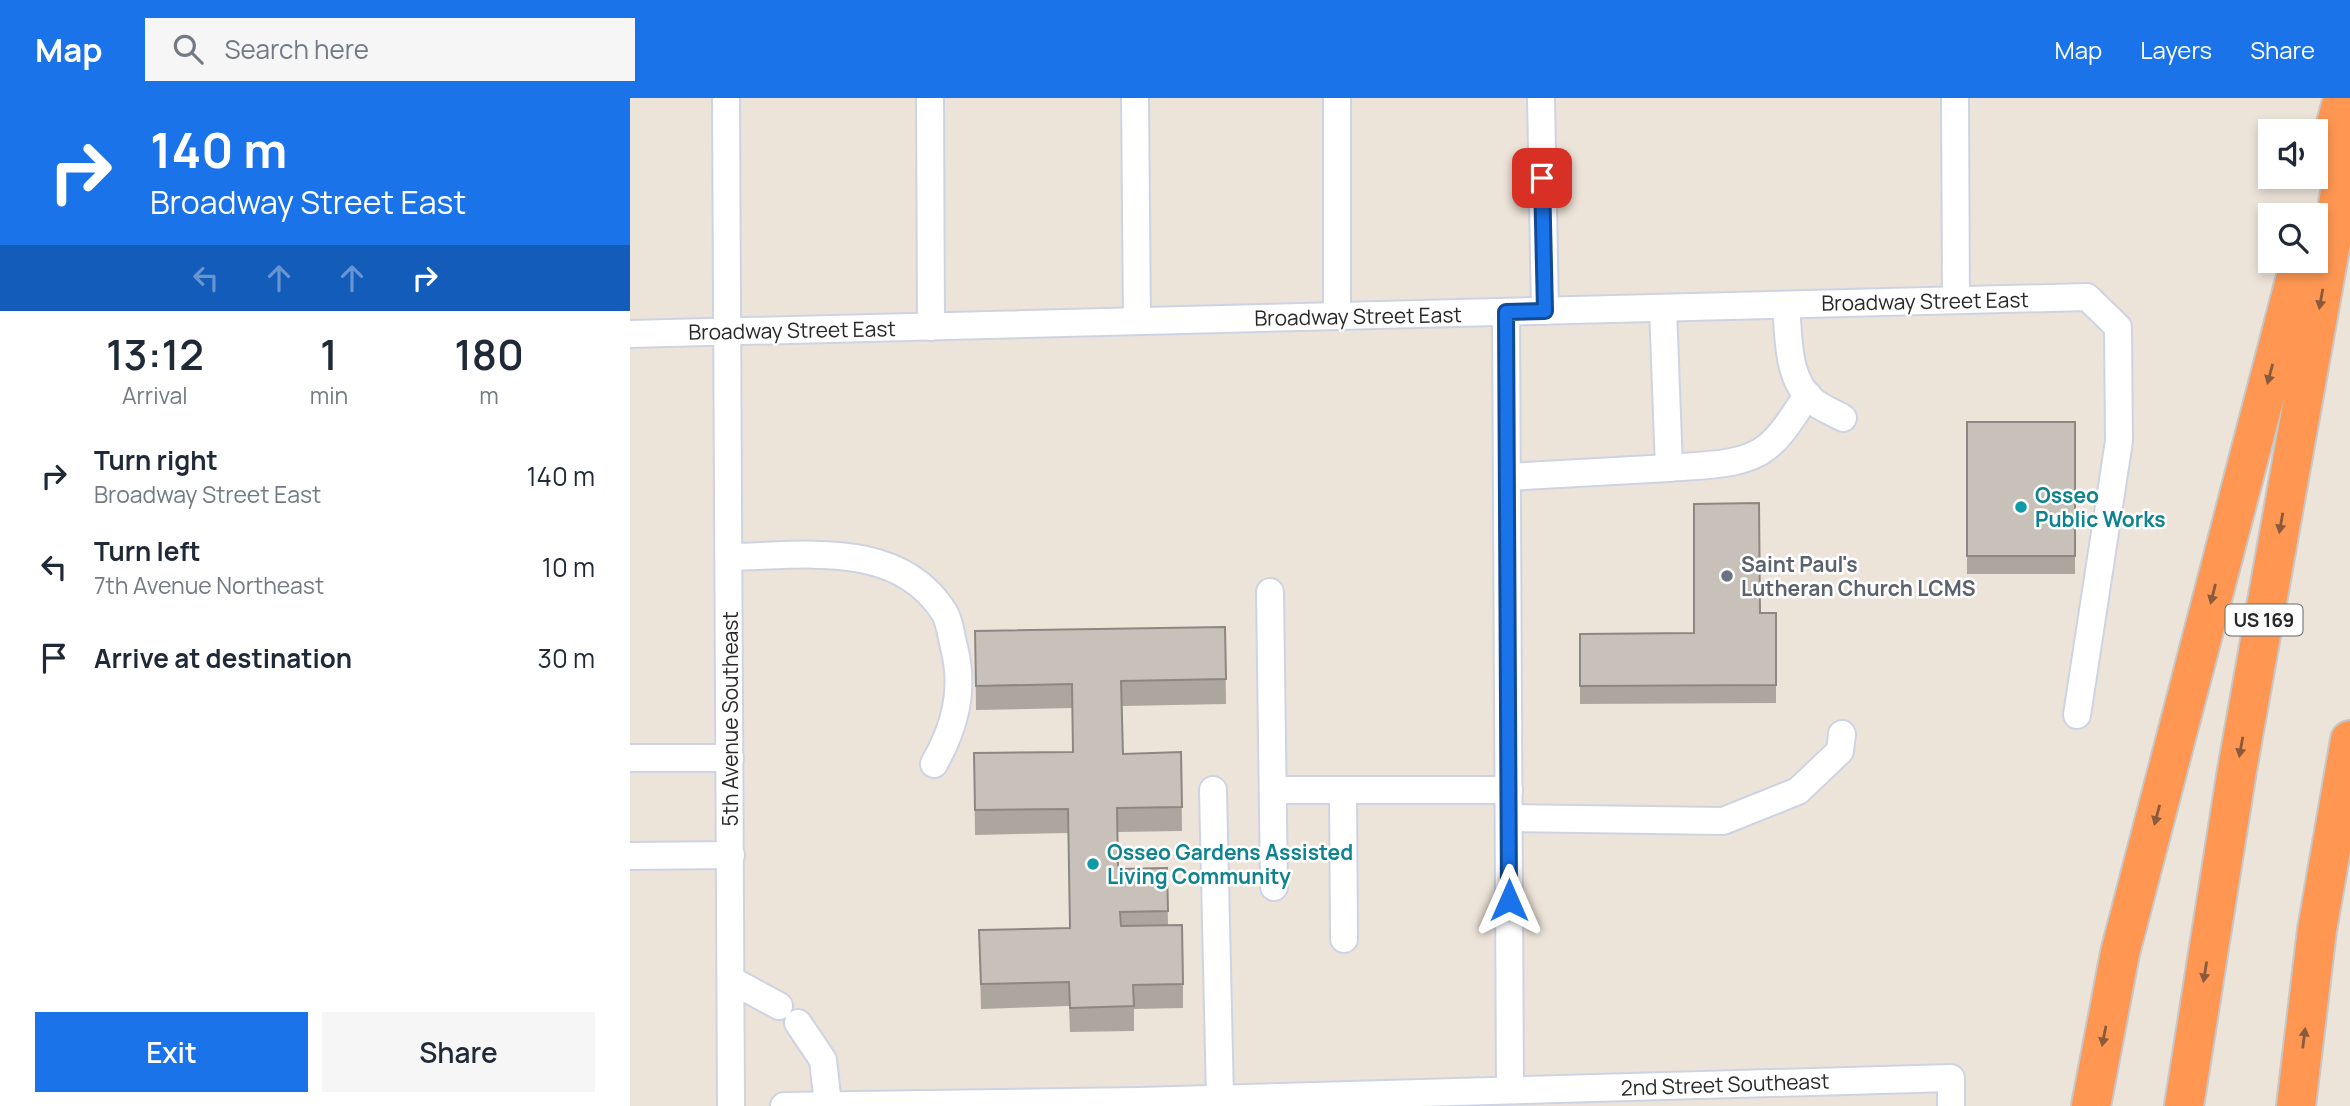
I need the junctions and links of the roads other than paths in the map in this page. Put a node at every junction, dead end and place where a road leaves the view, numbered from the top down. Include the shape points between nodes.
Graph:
1 (726, 98) edge
2 (930, 98) edge
3 (1135, 98) edge
4 (1337, 98) edge
5 (1541, 98) edge
6 (1955, 98) edge
7 (2343, 98) edge
8 (2350, 135) edge
9 (2315, 203) edge
10 (2297, 273) edge
11 (1956, 300) junction
12 (1786, 305) junction
13 (1663, 308) junction
14 (1545, 311) junction
15 (1506, 312) junction
16 (1337, 316) junction
17 (1137, 321) junction
18 (932, 327) junction
19 (728, 332) junction
20 (630, 334) edge
21 (1808, 395) junction
22 (1843, 418) dead end
23 (1670, 468) junction
24 (1507, 477) junction
25 (729, 557) junction
26 (1270, 592) dead end
27 (2077, 715) dead end
28 (1843, 734) dead end
29 (2350, 740) edge
30 (630, 758) edge
31 (730, 758) junction
32 (934, 764) dead end
33 (1213, 790) dead end
34 (1273, 790) junction
35 (1343, 790) junction
36 (1508, 790) junction
37 (1509, 818) junction
38 (731, 855) junction
39 (630, 856) edge
40 (1274, 887) dead end
41 (1344, 939) dead end
42 (731, 980) junction
43 (1510, 1090) junction
44 (1548, 1097) edge
45 (1220, 1098) junction
46 (1139, 1103) edge
47 (828, 1104) junction
48 (934, 1104) edge
49 (731, 1106) edge
50 (784, 1106) edge
51 (1951, 1106) edge
52 (2091, 1106) edge
53 (2183, 1106) edge
54 (2296, 1106) edge

1 - 19 street, 5th Avenue Southeast
2 - 18 street
3 - 17 street
4 - 16 street
5 - 14 street
6 - 11 street
7 - 9 highway
8 -> 53 highway, US 169 via 2239,756
10 -> 52 highway via 2120,953
11 - 12 street, Broadway Street East
11 - 27 street, Broadway Street East via 2087,297 2118,327 2119,441
12 - 13 street, Broadway Street East
12 - 21 street via 1792,366
13 - 14 street, Broadway Street East
13 - 23 street
14 - 15 street, Broadway Street East
15 - 16 street, Broadway Street East
15 - 24 street
16 - 17 street, Broadway Street East
17 - 18 street, Broadway Street East
18 - 19 street, Broadway Street East
19 - 20 street, Broadway Street East
19 - 25 street, 5th Avenue Southeast
21 - 22 street
21 - 23 street via 1764,450 1737,460
23 - 24 street
24 - 36 street
25 - 31 street, 5th Avenue Southeast
25 - 32 street via 848,555 884,563 921,584 945,613 956,655 958,710
26 - 34 street
28 - 37 street via 1840,751 1798,791 1723,821
54 -> 29 highway via 2317,930
30 - 31 street
31 - 38 street, 5th Avenue Southeast
33 - 45 street
34 - 35 street
34 - 40 street
35 - 36 street
35 - 41 street
36 - 37 street
37 - 43 street
38 - 39 street
38 - 42 street, 5th Avenue Southeast
42 - 47 street via 788,1014 823,1060
42 - 49 street, 5th Avenue Southeast
43 - 44 street, 2nd Street Southeast
43 - 45 street, 2nd Street Southeast
44 - 51 street, 2nd Street Southeast via 1951,1078
45 - 46 street, 2nd Street Southeast
46 - 48 street, 2nd Street Southeast
47 - 48 street, 2nd Street Southeast
47 - 50 street, 2nd Street Southeast

